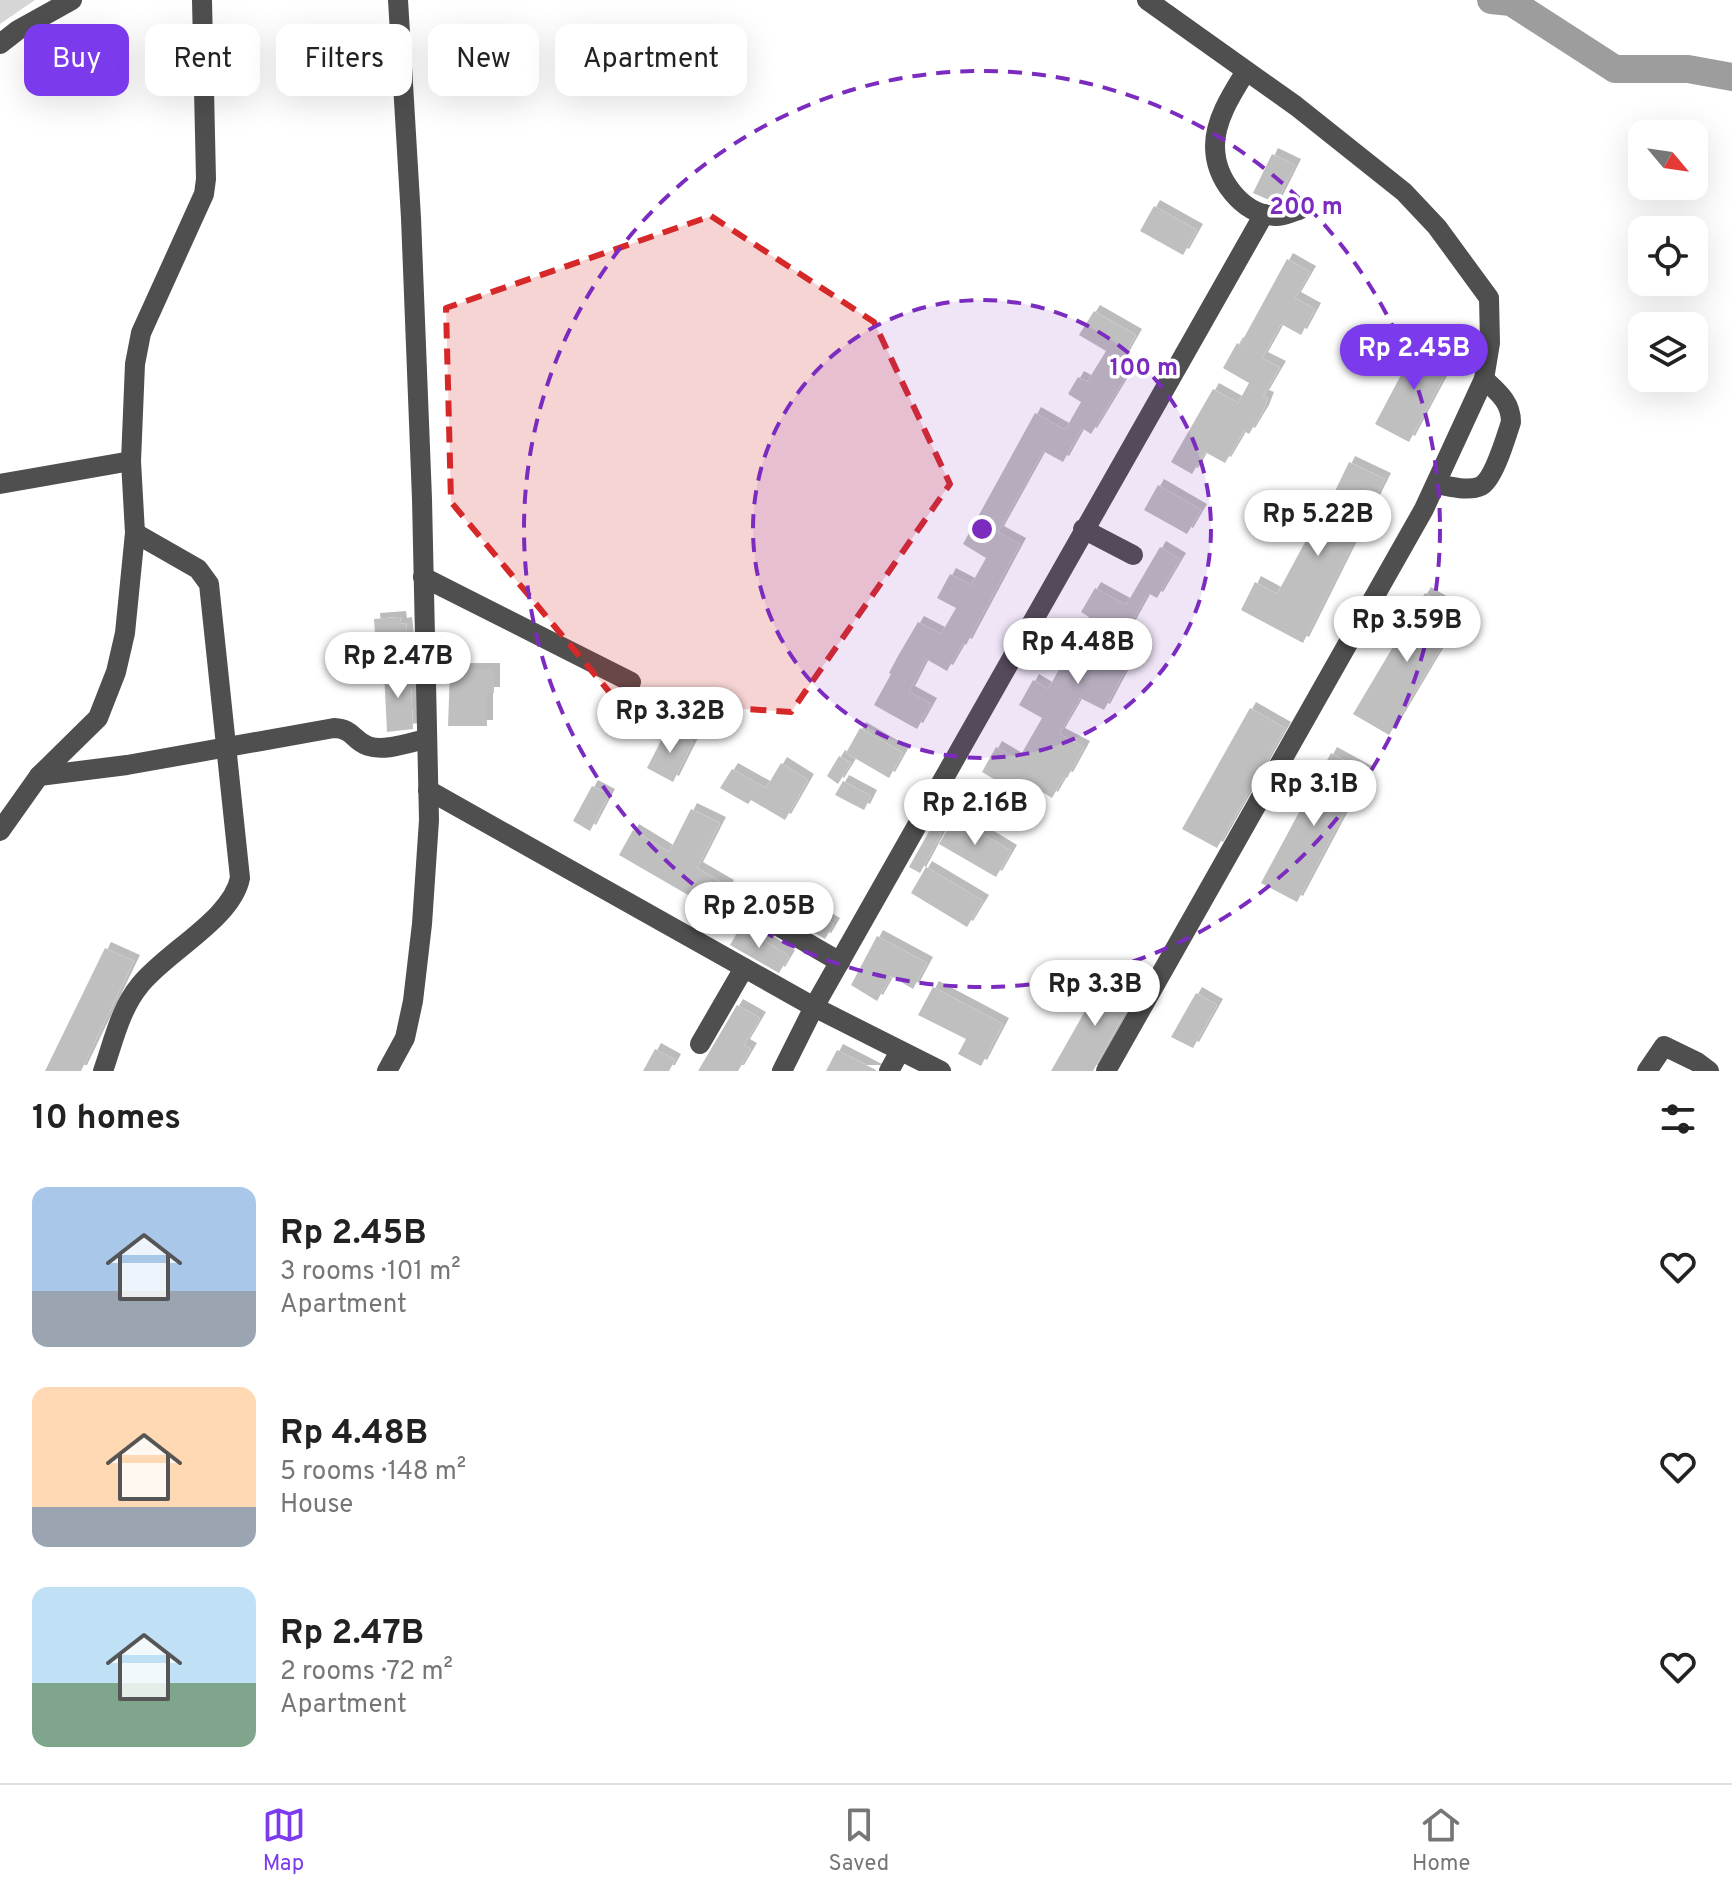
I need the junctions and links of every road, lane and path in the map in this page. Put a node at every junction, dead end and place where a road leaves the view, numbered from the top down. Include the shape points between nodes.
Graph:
1 (72, 0) edge
2 (202, 0) edge
3 (398, 0) edge
4 (1147, 0) edge
5 (0, 44) edge
6 (1246, 71) junction
7 (1299, 210) dead end
8 (1264, 214) junction
9 (1484, 379) junction
10 (131, 461) junction
11 (0, 484) edge
12 (1436, 484) junction
13 (1083, 529) junction
14 (135, 533) junction
15 (1133, 555) dead end
16 (423, 577) junction
17 (631, 682) dead end
18 (427, 739) junction
19 (226, 746) junction
20 (39, 776) junction
21 (428, 790) junction
22 (0, 831) edge
23 (752, 911) dead end
24 (840, 962) junction
25 (744, 968) junction
26 (814, 1007) junction
27 (700, 1044) dead end
28 (900, 1051) junction
29 (103, 1071) edge
30 (387, 1071) edge
31 (782, 1071) edge
32 (889, 1071) edge
33 (941, 1071) edge
34 (1106, 1071) edge
35 (1647, 1071) edge
36 (1709, 1071) edge

1 - 5 street
2 - 10 street via 204,194 141,333
3 - 16 street
4 - 6 street
6 - 8 street via 1225,109 1215,145 1224,181 1241,202
6 - 9 street via 1404,192 1437,227 1489,298
7 - 8 street via 1278,217
8 - 13 street
9 - 12 street
9 - 12 street via 1506,400 1511,415 1489,478 1474,488
10 - 11 street
10 - 14 street
12 - 34 street
13 - 15 street
13 - 24 street
14 - 19 street via 198,569 209,584
14 - 20 street via 125,633 101,712
16 - 17 street
16 - 18 street
18 - 19 street via 378,748 366,746 347,729 334,728
18 - 21 street
19 - 20 street
19 - 29 street via 238,887 220,912 141,984 126,1007
20 - 22 street
21 - 25 street
21 - 30 street via 416,978 405,1038
23 - 24 street
24 - 26 street
25 - 26 street
25 - 27 street
26 - 28 street
26 - 31 street
28 - 32 street
28 - 33 street
35 - 36 street via 1664,1046

